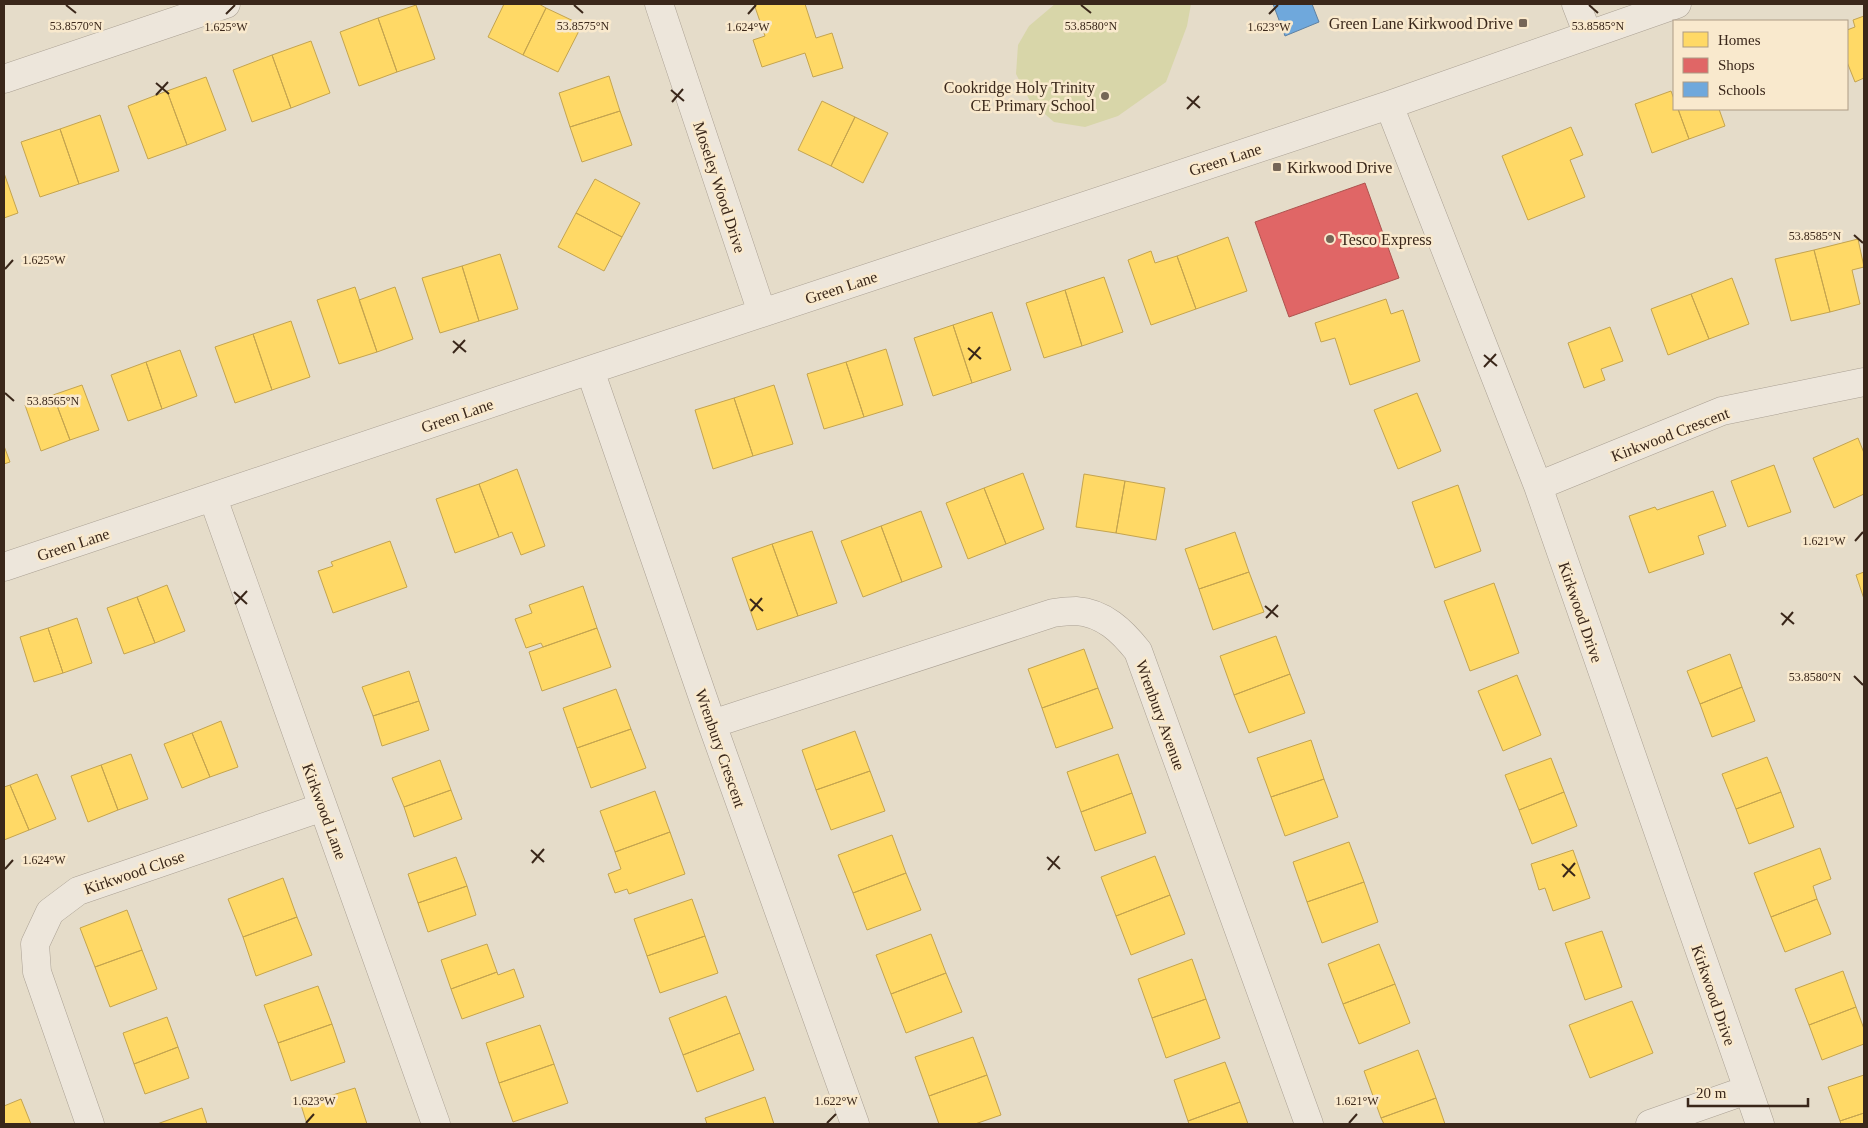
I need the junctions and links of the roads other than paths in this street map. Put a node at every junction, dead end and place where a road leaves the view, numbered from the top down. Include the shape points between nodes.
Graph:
1 (226, 4) edge
2 (659, 4) edge
3 (1576, 4) edge
4 (1677, 4) edge
5 (1588, 35) junction
6 (4, 79) edge
7 (1389, 105) junction
8 (762, 313) junction
9 (590, 370) junction
10 (1864, 382) edge
11 (1538, 486) junction
12 (213, 498) junction
13 (4, 567) edge
14 (712, 724) junction
15 (323, 807) junction
16 (1747, 1090) junction
17 (90, 1124) edge
18 (436, 1124) edge
19 (855, 1124) edge
20 (1309, 1124) edge
21 (1650, 1124) edge
22 (1760, 1124) edge

1 - 6 street
2 - 8 street, Moseley Wood Drive
3 - 5 street
4 - 5 street, Green Lane
5 - 7 street, Green Lane
7 - 8 street, Green Lane
7 - 11 street, Kirkwood Drive
8 - 9 street, Green Lane
9 - 12 street, Green Lane
9 - 14 street, Wrenbury Crescent
10 - 11 street, Kirkwood Crescent via 1722,411
11 - 16 street, Kirkwood Drive
12 - 13 street, Green Lane
12 - 15 street, Kirkwood Lane
14 - 19 street, Wrenbury Crescent
14 - 20 street, Wrenbury Avenue via 1052,613 1077,611 1104,619 1124,633 1138,651
15 - 17 street, Kirkwood Close via 78,891 50,912 35,944 37,972
15 - 18 street, Kirkwood Lane
16 - 21 street
16 - 22 street, Kirkwood Drive

